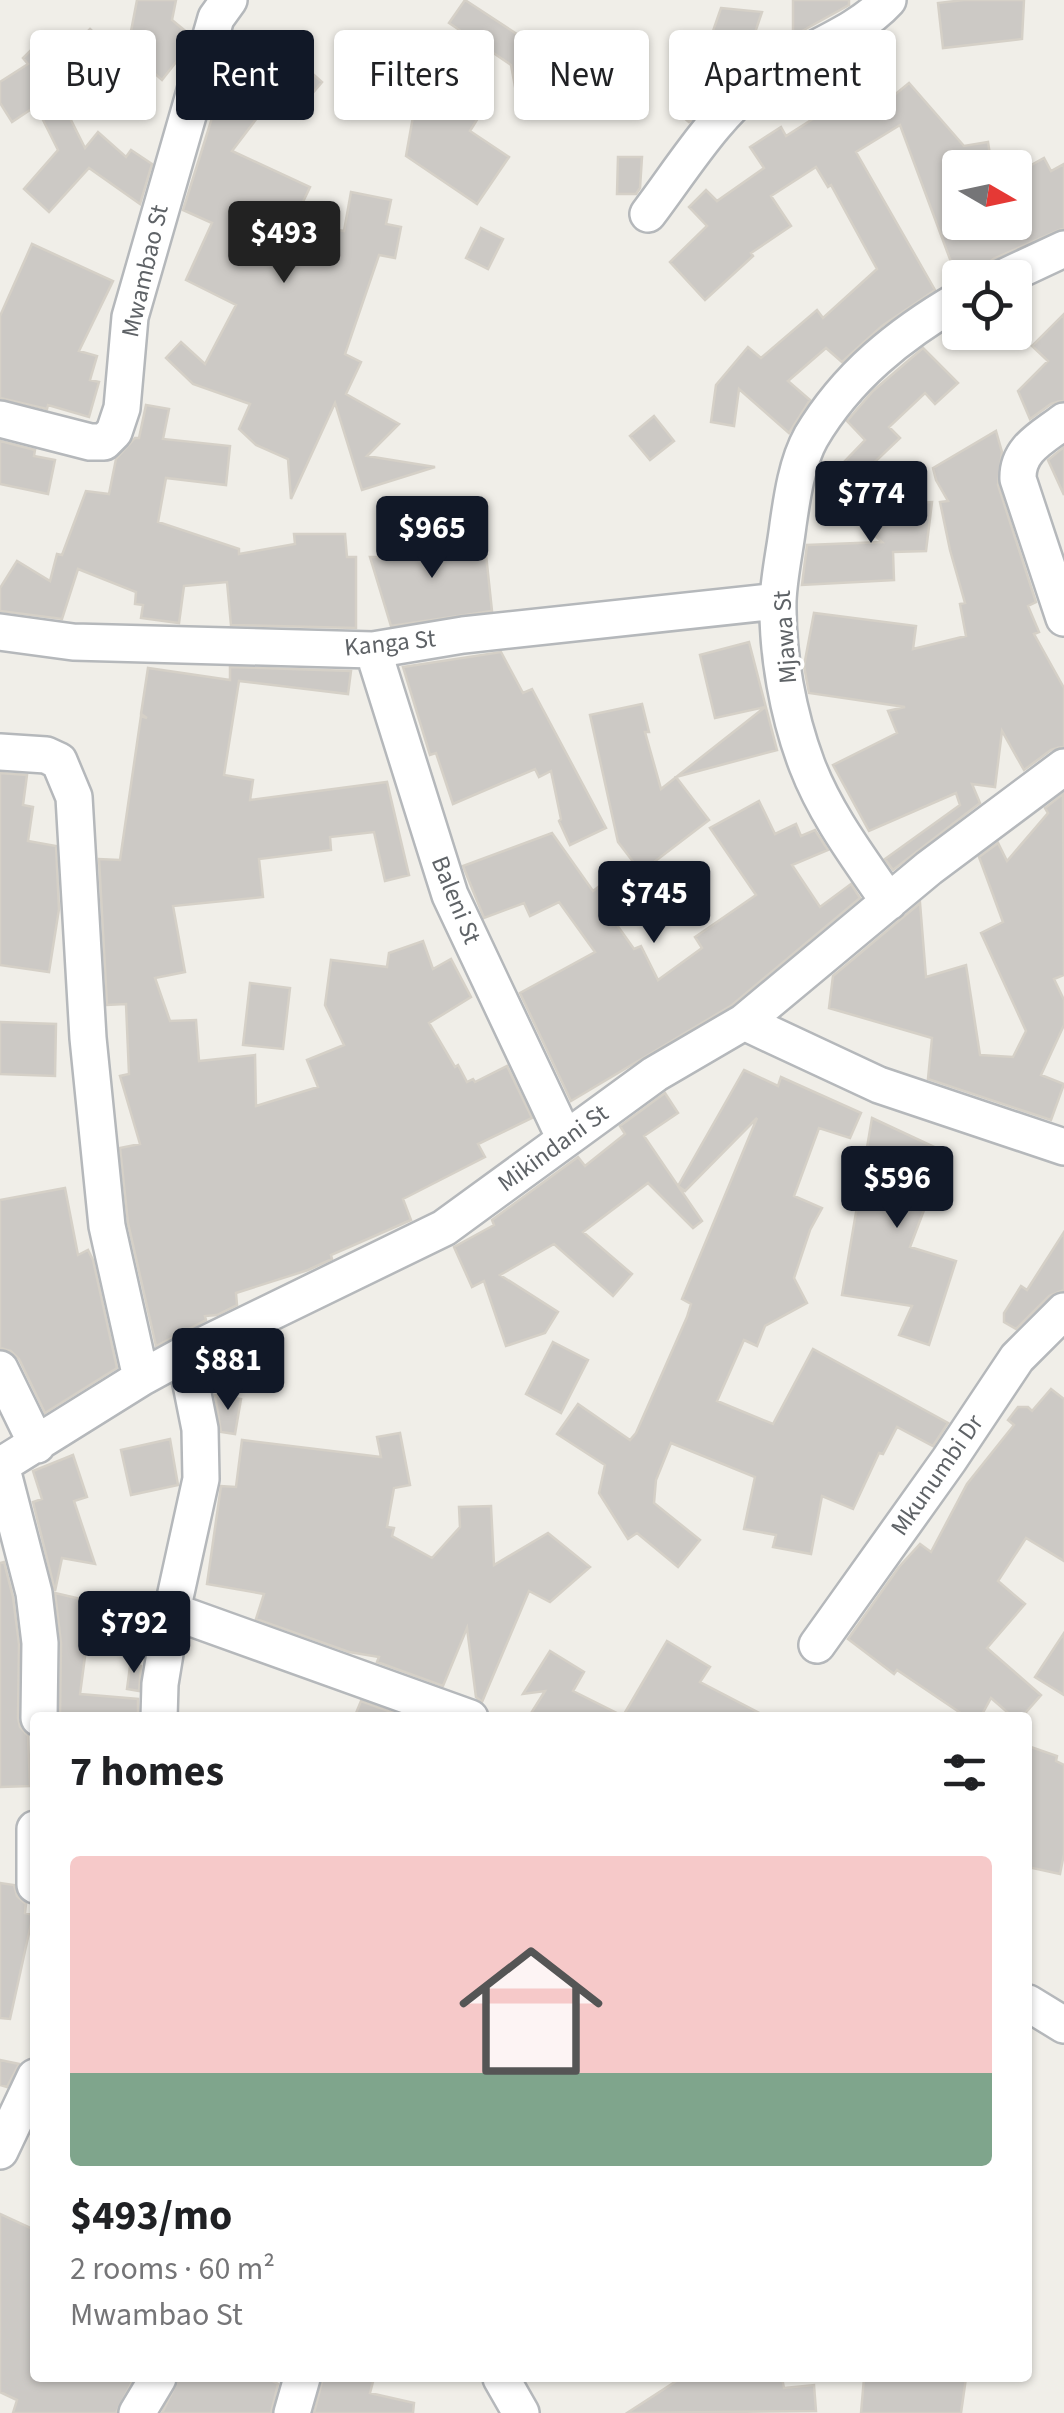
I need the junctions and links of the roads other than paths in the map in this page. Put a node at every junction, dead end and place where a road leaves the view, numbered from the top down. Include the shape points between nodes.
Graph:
1 (229, 0) edge
2 (888, 0) edge
3 (648, 214) dead end
4 (1064, 249) edge
5 (1032, 264) edge
6 (942, 309) edge
7 (0, 419) edge
8 (1064, 421) edge
9 (778, 601) junction
10 (1064, 618) edge
11 (2, 643) edge
12 (374, 650) junction
13 (0, 752) edge
14 (1064, 767) edge
15 (889, 902) junction
16 (744, 1022) junction
17 (565, 1139) junction
18 (1064, 1147) edge
19 (1064, 1311) edge
20 (186, 1354) junction
21 (0, 1369) edge
22 (141, 1378) junction
23 (37, 1445) junction
24 (0, 1466) edge
25 (172, 1611) junction
26 (817, 1645) dead end
27 (38, 1712) edge
28 (158, 1712) edge
29 (453, 1712) edge
30 (1032, 2005) edge
31 (1064, 2025) edge
32 (30, 2088) edge
33 (0, 2151) edge
34 (156, 2382) edge
35 (301, 2382) edge
36 (502, 2382) edge
37 (137, 2413) edge
38 (292, 2413) edge
39 (521, 2413) edge

1 - 7 street, Mwambao St via 216,18 130,317 114,432 104,442 90,442
2 - 3 street via 874,16 762,79 730,108
4 - 5 street
6 - 9 street, Mjawa St via 884,349 809,440 792,493
8 - 10 street via 1018,462
9 - 12 street, Kanga St
9 - 15 street, Mjawa St via 783,669 807,765 829,814
11 - 12 street, Kanga St
12 - 17 street, Baleni St via 450,895
13 - 22 street via 59,761 74,797 105,1209
14 - 15 street, Mikindani St
15 - 16 street, Mikindani St
16 - 17 street, Mikindani St via 655,1074
16 - 18 street via 879,1085
17 - 20 street, Mikindani St via 444,1228
19 - 26 street, Mkunumbi Dr via 1017,1358
20 - 22 street, Mikindani St
20 - 25 street via 201,1479
21 - 23 street
22 - 23 street, Mikindani St
23 - 24 street, Mikindani St
24 - 27 street via 34,1592
25 - 28 street
25 - 29 street
30 - 31 street
32 - 33 street
34 - 37 street
35 - 38 street
36 - 39 street

